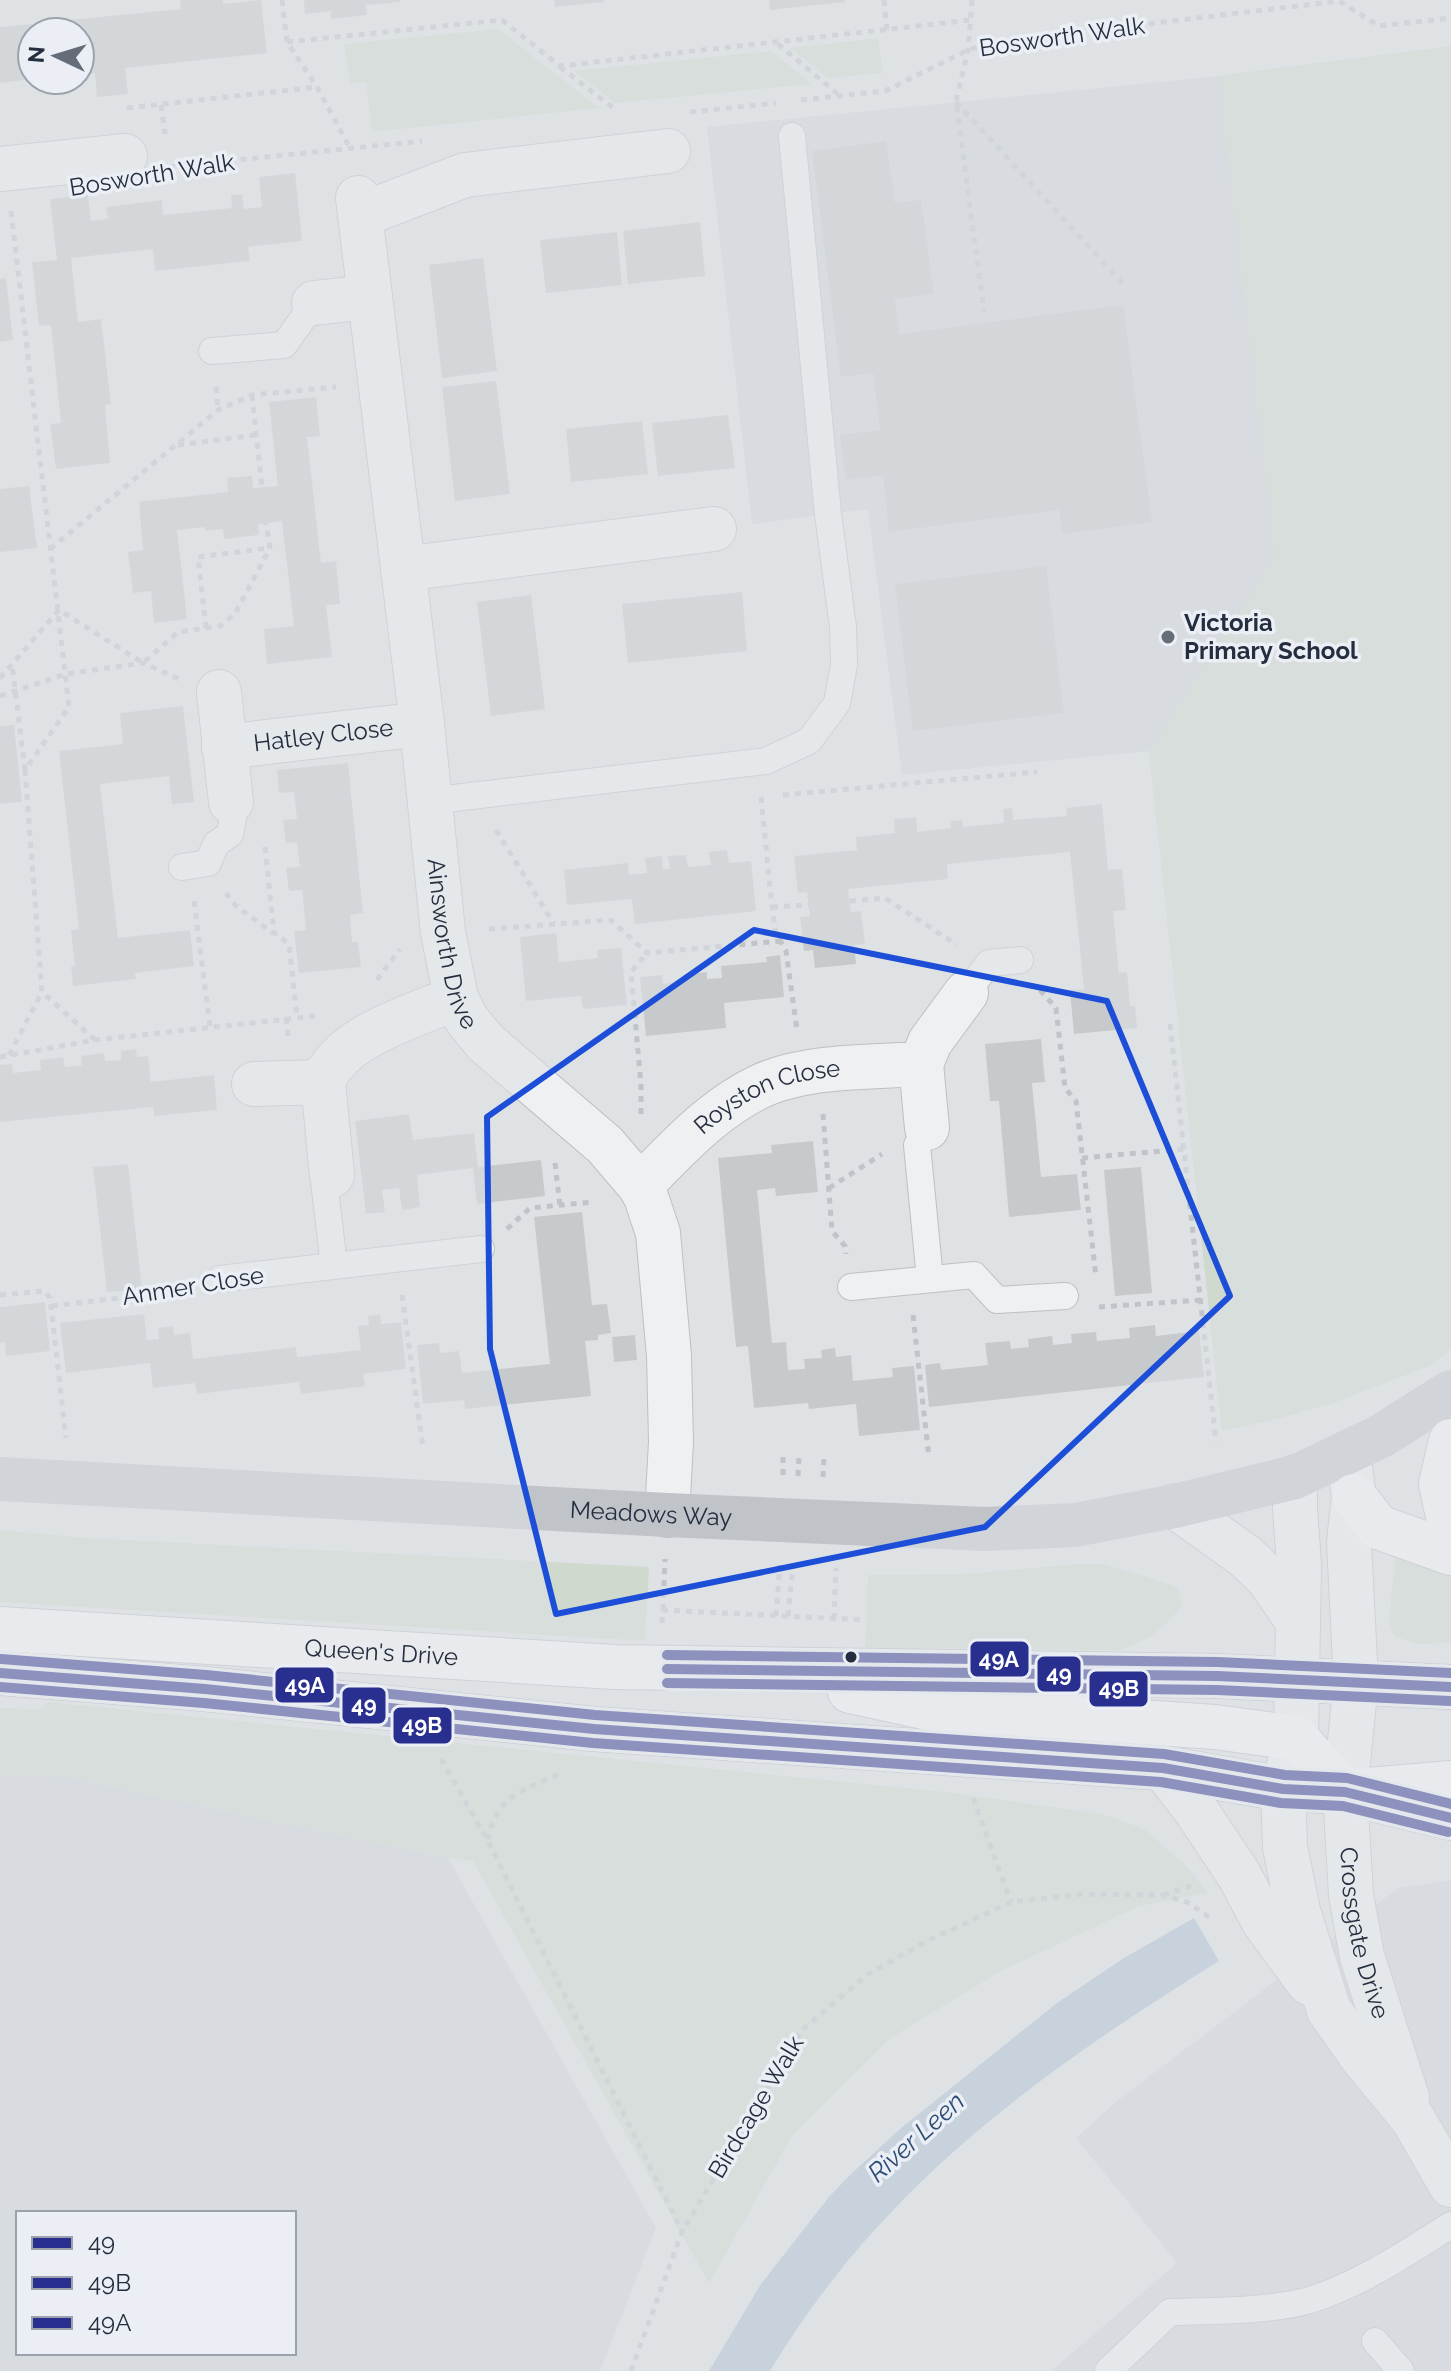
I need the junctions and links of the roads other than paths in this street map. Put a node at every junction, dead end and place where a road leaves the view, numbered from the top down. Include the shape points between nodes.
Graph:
1 (792, 136) dead end
2 (668, 151) dead end
3 (140, 165) road end
4 (3, 168) edge
5 (370, 297) junction
6 (314, 303) joint
7 (212, 351) dead end
8 (714, 529) dead end
9 (403, 569) junction
10 (219, 692) road end
11 (422, 724) junction
12 (224, 747) junction
13 (429, 801) junction
14 (231, 802) joint
15 (194, 865) road end
16 (1020, 960) road end
17 (978, 978) joint
18 (456, 998) junction
19 (921, 1064) junction
20 (323, 1082) junction
21 (254, 1084) dead end
22 (922, 1137) joint
23 (332, 1175) joint
24 (643, 1192) junction
25 (481, 1249) road end
26 (334, 1265) junction
27 (220, 1279) road end
28 (919, 1281) junction
29 (851, 1287) road end
30 (1065, 1296) dead end
31 (1451, 1392) edge
32 (1451, 1441) edge
33 (1347, 1454) junction
34 (1295, 1477) junction
35 (0, 1479) edge
36 (1354, 1496) junction
37 (1175, 1506) junction
38 (667, 1515) junction
39 (1451, 1530) edge
40 (1451, 1553) edge
41 (1297, 1620) junction
42 (0, 1629) edge
43 (761, 1671) junction
44 (0, 1673) edge
45 (1295, 1681) junction
46 (1356, 1681) junction
47 (1451, 1687) edge
48 (1296, 1738) junction
49 (1163, 1768) junction
50 (1451, 1783) edge
51 (1283, 1789) junction
52 (1345, 1792) junction
53 (1451, 1818) edge
54 (1329, 2010) junction
55 (1413, 2119) junction
56 (1451, 2185) edge
57 (1451, 2225) edge
58 (1375, 2341) dead end
59 (1108, 2371) edge
60 (1401, 2371) edge

1 - 13 lane via 843,627 837,703 809,741 766,761
2 - 5 street, Ainsworth Drive via 465,175 360,206
3 - 4 street
5 - 6 street
5 - 9 street, Ainsworth Drive
6 - 7 lane via 284,345
8 - 9 street
9 - 11 street, Ainsworth Drive
10 - 12 street, Hatley Close
11 - 12 street, Hatley Close
11 - 13 street, Ainsworth Drive
12 - 14 street, Hatley Close
13 - 18 street, Ainsworth Drive
14 - 15 lane, Hatley Close via 230,834
16 - 17 lane
17 - 19 street via 930,1042
18 - 20 street via 353,1044
18 - 24 street, Ainsworth Drive via 486,1043 605,1145
19 - 22 street
19 - 24 street, Royston Close via 811,1073 763,1085 723,1109
20 - 21 street
20 - 23 street
22 - 28 lane
23 - 26 lane via 324,1181
24 - 38 street, Ainsworth Drive via 658,1233 669,1356
25 - 26 lane, Anmer Close
26 - 27 lane, Anmer Close
28 - 29 lane
28 - 30 lane via 974,1275 997,1300
31 - 33 street, Meadows Way
32 - 39 main road via 1441,1484
33 - 34 street, Meadows Way
33 - 36 street, Crossgate Drive
34 - 37 street, Meadows Way
34 - 41 street, Crossgate Drive
35 - 38 street, Meadows Way
36 - 40 main road via 1378,1527
36 - 46 street, Crossgate Drive via 1349,1542
37 - 38 street, Meadows Way via 1075,1525 985,1529
37 - 41 street via 1245,1556
41 - 45 street, Crossgate Drive
42 - 43 main road, Queen's Drive via 599,1667
43 - 45 main road, Queen's Drive
43 - 48 main road, Queen's Drive via 929,1708 1215,1727
44 - 49 main road via 594,1729
45 - 46 main road, Queen's Drive
45 - 48 street, Crossgate Drive
46 - 47 main road, Queen's Drive
46 - 52 street, Crossgate Drive
48 - 51 street, Crossgate Drive
48 - 52 main road
49 - 51 main road
49 - 54 street, Crossgate Drive
50 - 52 main road
51 - 52 main road
51 - 54 street, Crossgate Drive via 1290,1876
52 - 53 street
52 - 55 street, Crossgate Drive via 1351,1895 1362,1956
54 - 55 street, Crossgate Drive
55 - 56 street, Crossgate Drive
57 - 59 lane via 1372,2274 1309,2300 1170,2312
58 - 60 lane

